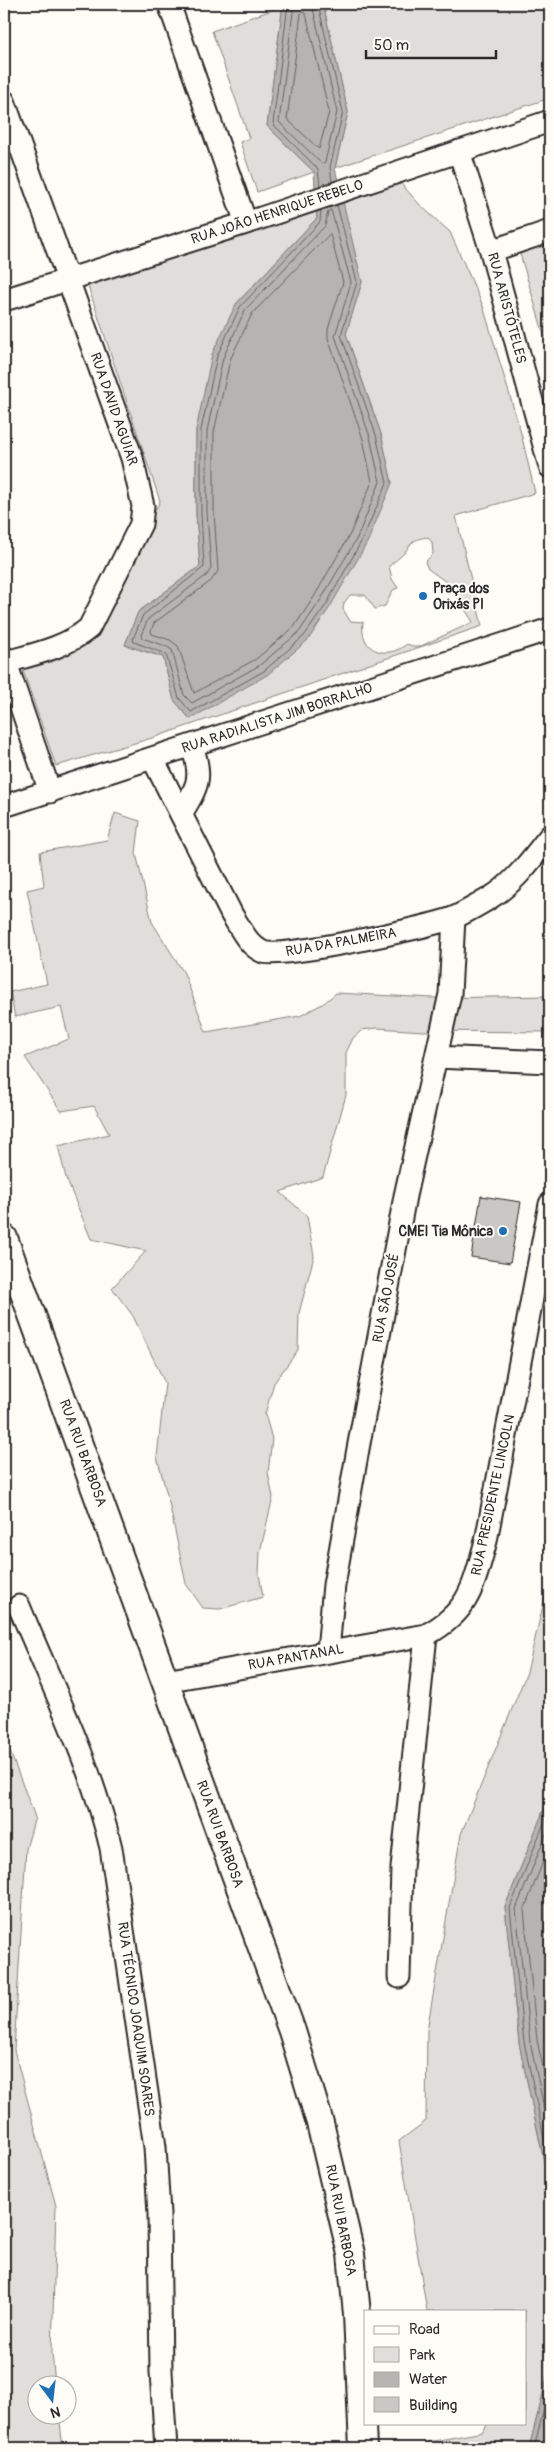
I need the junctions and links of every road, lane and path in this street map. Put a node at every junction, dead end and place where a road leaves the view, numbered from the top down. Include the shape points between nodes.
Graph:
1 (169, 4) edge
2 (4, 101) edge
3 (550, 121) edge
4 (459, 151) junction
5 (246, 223) junction
6 (550, 231) edge
7 (491, 251) junction
8 (69, 279) junction
9 (4, 300) edge
10 (550, 467) edge
11 (550, 629) edge
12 (5, 659) edge
13 (192, 746) junction
14 (153, 759) junction
15 (50, 792) junction
16 (4, 806) edge
17 (181, 814) junction
18 (550, 836) edge
19 (454, 918) junction
20 (438, 1047) junction
21 (550, 1062) edge
22 (550, 1204) edge
23 (4, 1238) edge
24 (20, 1606) dead end
25 (426, 1635) junction
26 (328, 1651) junction
27 (165, 1680) junction
28 (399, 1977) dead end
29 (166, 2448) edge
30 (363, 2448) edge

1 - 5 street
2 - 8 street, RUA DAVID AGUIAR
3 - 4 street, RUA JOÃO HENRIQUE REBELO
4 - 5 street, RUA JOÃO HENRIQUE REBELO
4 - 7 street, RUA ARISTÓTELES
5 - 8 street, RUA JOÃO HENRIQUE REBELO
6 - 7 street
7 - 10 street, RUA ARISTÓTELES
8 - 9 street, RUA JOÃO HENRIQUE REBELO
8 - 12 street, RUA DAVID AGUIAR via 132,458 143,506 141,524 89,628 57,647
11 - 13 street, RUA RADIALISTA JIM BORRALHO
12 - 15 street
13 - 14 street, RUA RADIALISTA JIM BORRALHO
13 - 17 street via 198,765 198,779
14 - 15 street, RUA RADIALISTA JIM BORRALHO
14 - 17 street, RUA DA PALMEIRA
15 - 16 street, RUA RADIALISTA JIM BORRALHO
17 - 19 street, RUA DA PALMEIRA via 232,915 246,937 264,953 308,949
18 - 19 street, RUA DA PALMEIRA via 515,880
19 - 20 street, RUA SÃO JOSÉ via 450,994
20 - 21 street
20 - 26 street, RUA SÃO JOSÉ via 405,1196 358,1449 334,1585
22 - 25 street, RUA PRESIDENTE LINCOLN via 486,1542 466,1601 456,1615
23 - 27 street, RUA RUI BARBOSA
24 - 29 street, RUA TÉCNICO JOAQUIM SOARES via 76,1737 104,1816 112,1855 155,2154
25 - 26 street, RUA PANTANAL
25 - 28 street via 402,1868
26 - 27 street, RUA PANTANAL
27 - 30 street, RUA RUI BARBOSA via 292,2031 320,2123 351,2254

